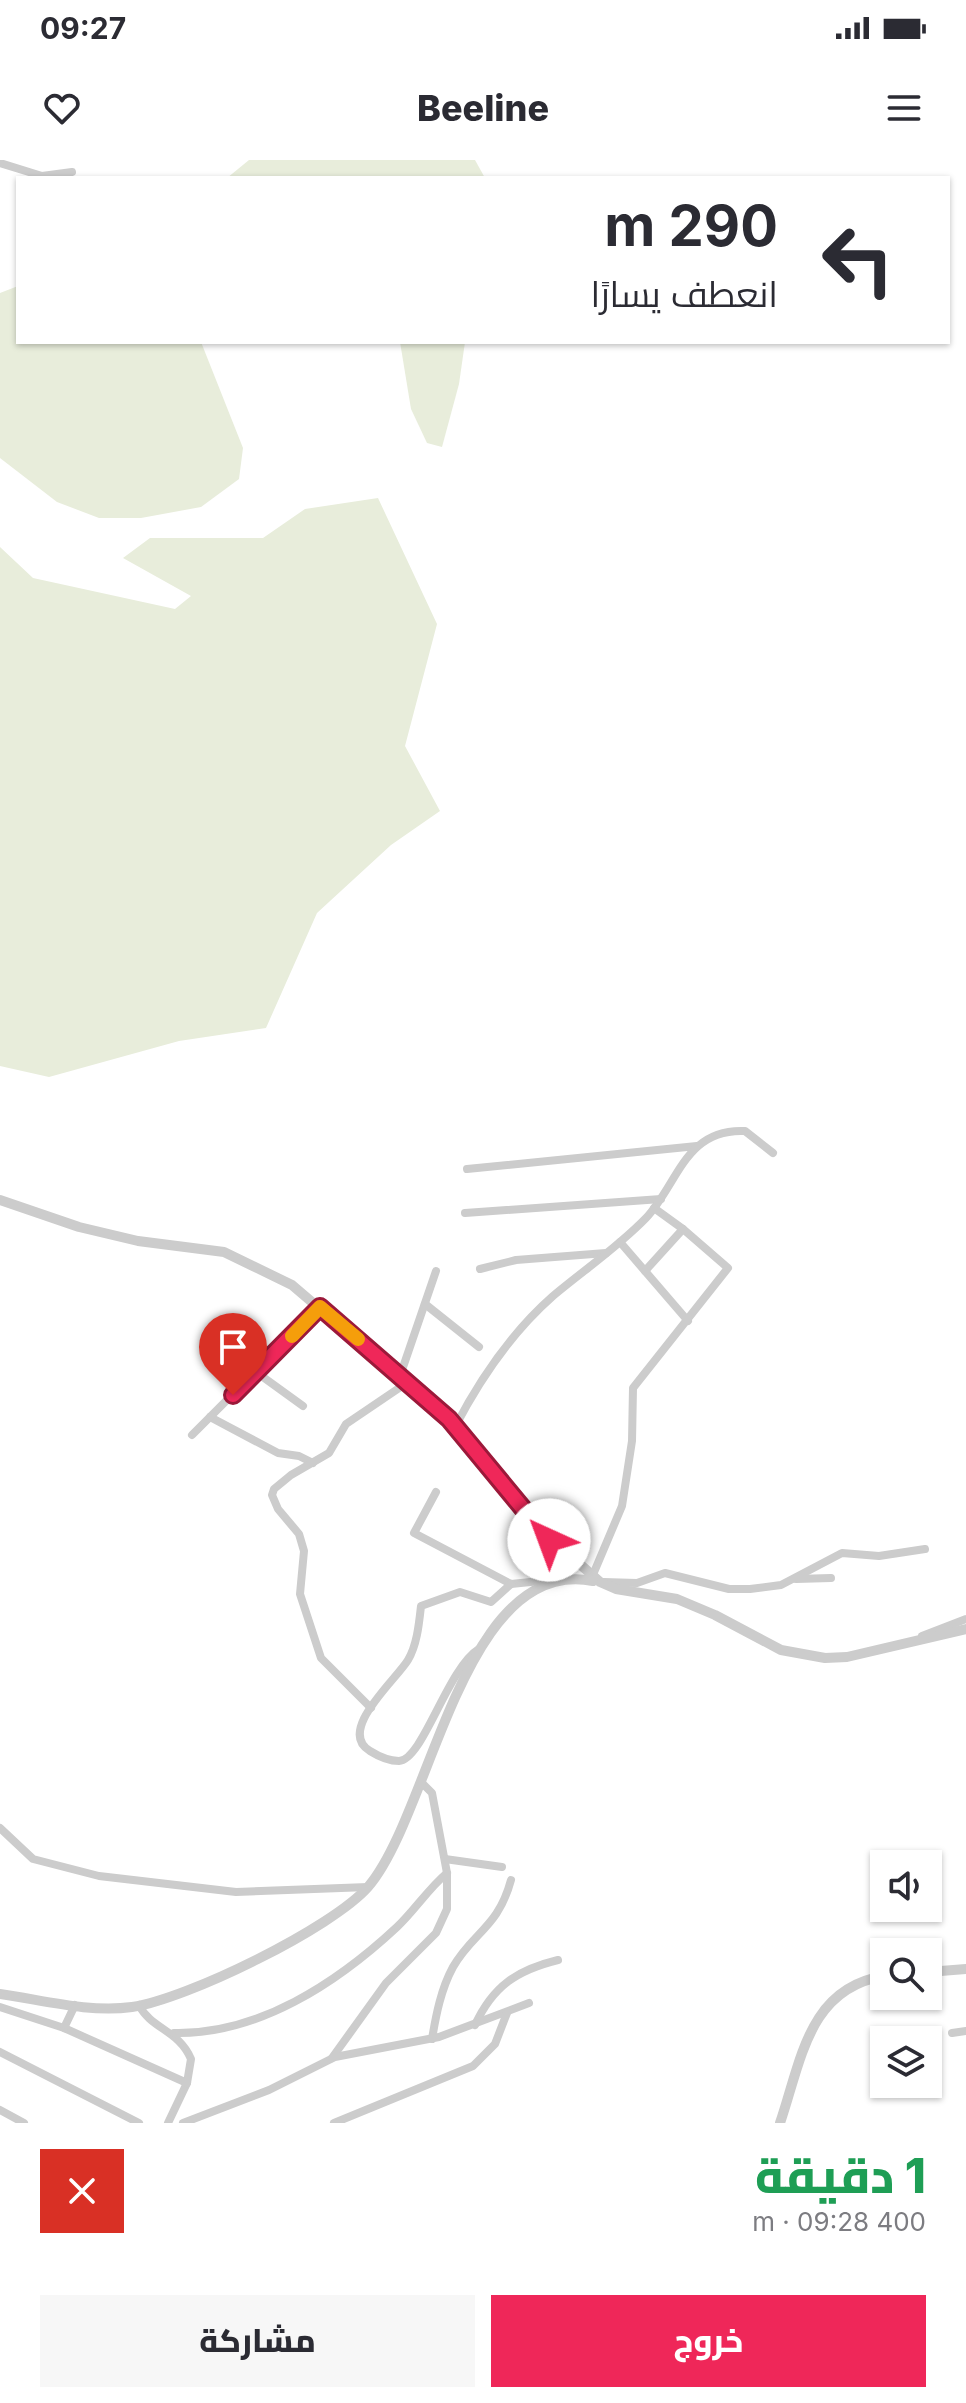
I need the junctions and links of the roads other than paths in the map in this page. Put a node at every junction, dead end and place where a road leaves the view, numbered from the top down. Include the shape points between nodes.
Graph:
1 (0, 163) edge
2 (72, 172) dead end
3 (698, 1146) junction
4 (773, 1153) dead end
5 (467, 1169) dead end
6 (661, 1199) junction
7 (0, 1200) edge
8 (654, 1208) junction
9 (465, 1213) dead end
10 (683, 1229) junction
11 (620, 1242) junction
12 (606, 1253) junction
13 (480, 1269) dead end
14 (436, 1271) dead end
15 (645, 1271) junction
16 (425, 1304) junction
17 (320, 1307) junction
18 (688, 1321) junction
19 (479, 1347) dead end
20 (256, 1372) junction
21 (404, 1379) junction
22 (303, 1406) dead end
23 (210, 1417) junction
24 (455, 1427) junction
25 (192, 1435) dead end
26 (313, 1463) junction
27 (436, 1492) dead end
28 (925, 1549) dead end
29 (831, 1578) dead end
30 (596, 1579) junction
31 (792, 1580) junction
32 (511, 1584) junction
33 (548, 1584) junction
34 (966, 1619) edge
35 (966, 1629) edge
36 (916, 1641) junction
37 (485, 1645) junction
38 (371, 1708) junction
39 (421, 1782) junction
40 (0, 1828) edge
41 (445, 1859) junction
42 (502, 1867) dead end
43 (447, 1873) junction
44 (511, 1880) dead end
45 (368, 1887) junction
46 (558, 1960) dead end
47 (966, 1969) edge
48 (942, 1971) edge
49 (870, 1981) edge
50 (0, 1994) edge
51 (529, 2003) dead end
52 (75, 2005) junction
53 (139, 2005) junction
54 (0, 2007) edge
55 (507, 2013) junction
56 (475, 2025) junction
57 (64, 2028) junction
58 (966, 2031) edge
59 (174, 2033) junction
60 (952, 2033) dead end
61 (432, 2039) junction
62 (0, 2052) edge
63 (331, 2059) junction
64 (187, 2083) junction
65 (0, 2110) edge
66 (24, 2123) edge
67 (139, 2123) edge
68 (168, 2123) edge
69 (183, 2123) edge
70 (334, 2123) edge
71 (780, 2123) edge

1 - 2 street via 42,176
3 - 4 street via 718,1133 745,1131
3 - 5 street
3 - 6 street via 677,1168
6 - 8 street
6 - 9 street
7 - 17 street via 138,1241 224,1252 292,1285
8 - 10 street
8 - 11 street
10 - 15 street
10 - 18 street via 728,1268
11 - 12 street
11 - 15 street
12 - 13 street via 516,1260
12 - 24 street via 522,1326
14 - 16 street
15 - 18 street
16 - 19 street
16 - 21 street
17 - 20 street
17 - 21 street
18 - 30 street via 633,1388 622,1506
20 - 22 street
20 - 23 street
21 - 24 street
21 - 26 street via 346,1424 329,1453
23 - 25 street
23 - 26 street via 278,1453
24 - 30 street via 530,1520
26 - 38 street via 274,1489 273,1500 299,1534 304,1551 300,1594 321,1658
27 - 32 street via 414,1533
28 - 31 street via 879,1556 842,1553
29 - 31 street
30 - 31 street via 637,1583 665,1573 729,1589
30 - 33 street
30 - 36 street via 677,1599 781,1650 803,1655 847,1657
32 - 33 street
32 - 38 street via 491,1602 460,1592 425,1603 410,1658
33 - 37 street via 512,1605
34 - 36 street
35 - 36 street
37 - 38 street via 469,1656 440,1698 423,1741 409,1759 397,1761 363,1747 359,1731
37 - 39 street via 442,1727
39 - 41 street via 432,1793
39 - 45 street via 389,1855
40 - 45 street via 33,1859 99,1876 236,1892
41 - 42 street
41 - 43 street
43 - 59 street via 385,1938 283,2008 237,2027
43 - 63 street via 447,1909 436,1933 386,1983
44 - 61 street via 491,1924 453,1968
45 - 53 street via 344,1909 268,1953
46 - 56 street via 515,1974 484,2007
47 - 48 street
49 - 71 street via 842,1992 816,2017
50 - 52 street
51 - 55 street
52 - 53 street
52 - 57 street
53 - 59 street
54 - 57 street
55 - 56 street
55 - 70 street via 495,2044 473,2066
56 - 61 street
57 - 64 street
58 - 60 street
59 - 64 street via 191,2059
61 - 63 street
62 - 67 street
63 - 69 street
64 - 68 street
65 - 66 street

